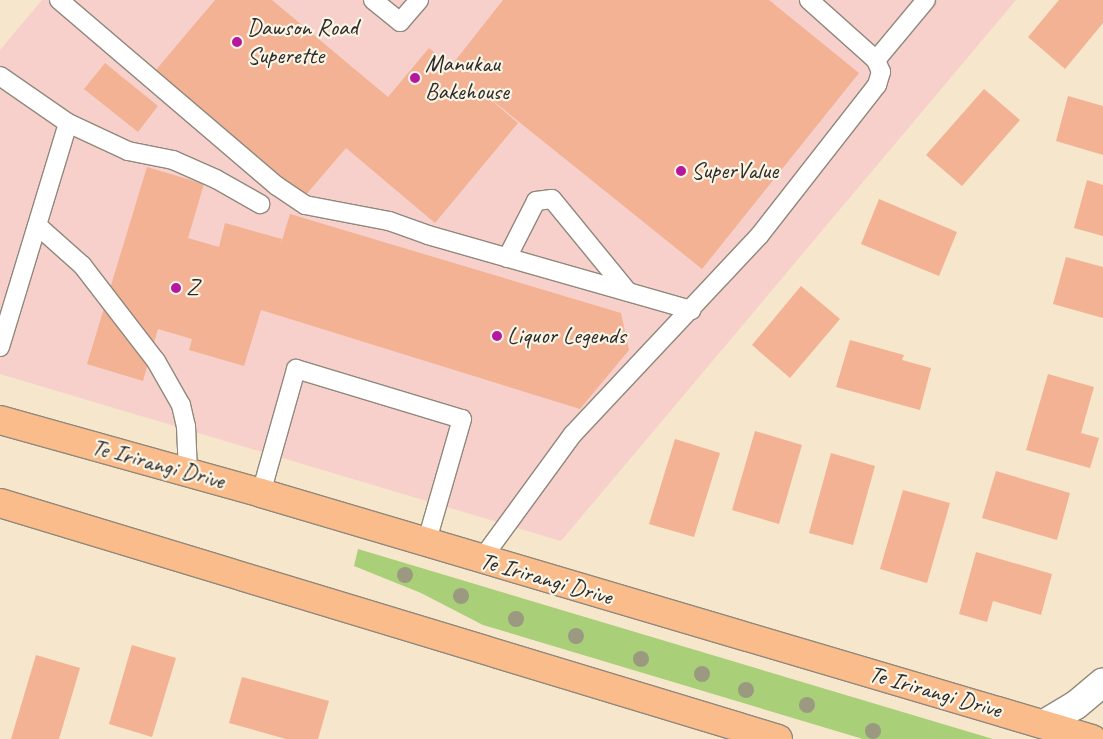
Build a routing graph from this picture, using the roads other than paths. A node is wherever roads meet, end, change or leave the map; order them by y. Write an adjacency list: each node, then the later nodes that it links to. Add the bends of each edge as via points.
1 (59, 0): 11 (lane, via 277,186 305,205 388,220)
2 (373, 0): 3 (lane, via 400,22)
3 (419, 0)
4 (809, 0): 6 (lane)
5 (926, 0): 6 (lane)
6 (876, 60): 13 (lane, via 881,72 878,85 759,236)
7 (0, 76): 8 (lane)
8 (68, 123): 9 (lane, via 128,151 173,160); 10 (lane)
9 (260, 204)
10 (38, 226): 14 (lane); 16 (lane, via 82,265 156,361 181,405 186,426)
11 (507, 258): 12 (lane); 12 (lane, via 536,201 552,199)
12 (628, 292): 13 (lane)
13 (692, 310): 20 (lane, via 573,434)
14 (0, 347)
15 (0, 420): 16 (main road, Te Irirangi Drive)
16 (188, 472): 17 (main road, Te Irirangi Drive)
17 (261, 493): 19 (main road, Te Irirangi Drive); 19 (lane, via 296,369 462,419)
18 (0, 503): 23 (main road)
19 (426, 544): 20 (main road, Te Irirangi Drive)
20 (481, 560): 22 (main road, Te Irirangi Drive)
21 (1103, 682): 22 (street, via 1076,705)
22 (1044, 724): 24 (main road, Te Irirangi Drive)
23 (778, 739)
24 (1092, 739)

